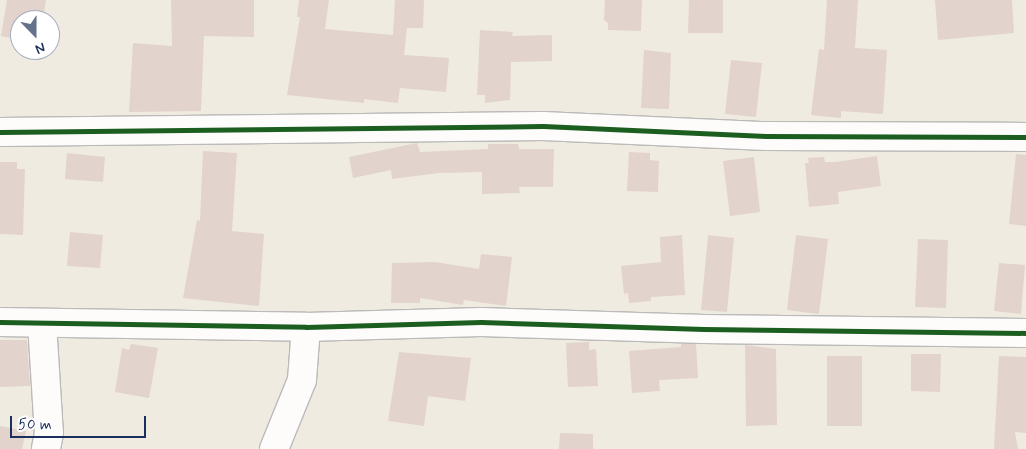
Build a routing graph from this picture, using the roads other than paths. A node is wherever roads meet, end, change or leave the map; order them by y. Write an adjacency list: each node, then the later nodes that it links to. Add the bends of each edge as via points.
1 (0, 132): 2 (street, via 543,126 766,136)
2 (1026, 137)
3 (0, 322): 4 (street)
4 (42, 323): 5 (street); 8 (street, via 49,433)
5 (306, 328): 6 (street, via 481,322); 7 (street, via 302,380)
6 (1026, 333)
7 (284, 445)
8 (46, 449)

